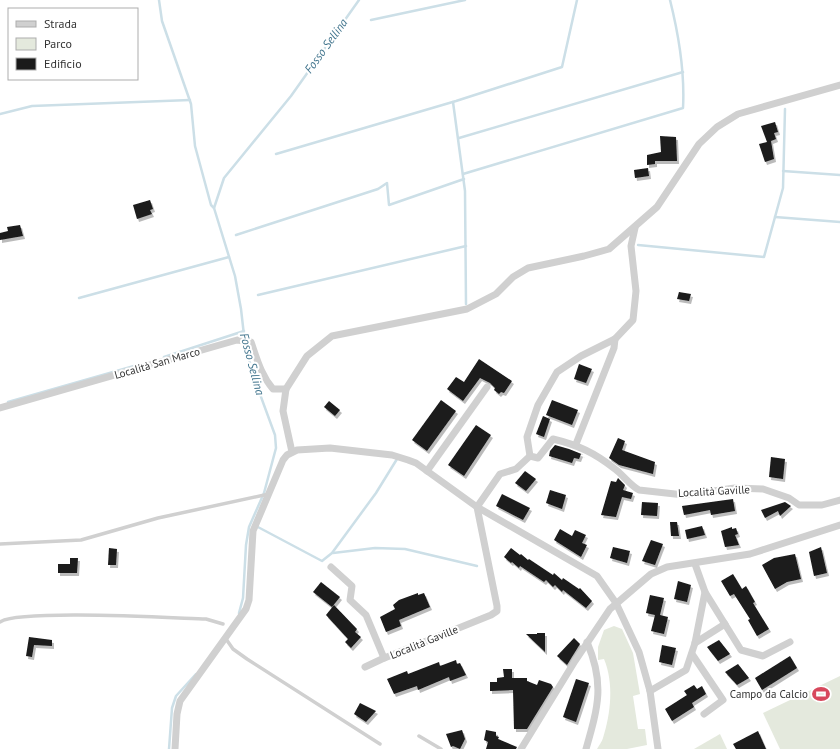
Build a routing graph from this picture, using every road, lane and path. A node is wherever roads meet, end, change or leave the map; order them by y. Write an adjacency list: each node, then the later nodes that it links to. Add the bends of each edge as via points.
1 (840, 85): 2 (street, via 738,114 717,127 699,144 657,207)
2 (635, 228): 3 (street, via 631,246 636,291 633,320); 5 (street, via 609,249 528,268 496,294 467,310 332,336 307,356)
3 (615, 339): 7 (street, via 614,348); 9 (street, via 557,372 538,405 527,437)
4 (487, 387): 10 (street)
5 (286, 389): 6 (street, Località San Marco, via 273,389 263,375 251,342 237,340); 8 (street, via 283,411)
6 (0, 408)
7 (576, 444): 9 (street, Località Gaville, via 553,439 538,458); 12 (street, Località Gaville, via 615,468 639,490 684,495 735,488 763,489 789,498 799,505 822,505)
8 (292, 452): 10 (street, via 330,448 392,455 416,463); 11 (street, via 283,460)
9 (530, 456): 13 (street, Località Gaville, via 516,469 500,474)
10 (427, 471): 13 (street)
11 (269, 494): 15 (lane, via 158,518 81,540); 23 (street, via 253,531 249,600)
12 (840, 500)
13 (477, 507): 19 (street, via 587,569 601,580); 28 (street, Località Gaville, via 496,611)
14 (840, 525): 16 (street, via 750,554)
15 (0, 544)
16 (695, 564): 18 (street); 19 (street, via 667,567 651,574)
17 (331, 567): 28 (street, via 352,586 350,600 366,615)
18 (705, 592): 22 (street); 26 (street)
19 (616, 603): 24 (street); 30 (street, via 639,652)
20 (0, 622): 21 (lane, via 5,618 44,616 206,619)
21 (223, 624)
22 (725, 624): 25 (street, via 741,650 763,656); 26 (street)
23 (226, 639): 33 (lane, via 233,649 247,659); 34 (street, via 180,701)
24 (587, 642): 36 (street); 37 (street, via 599,681 598,705)
25 (790, 642)
26 (695, 643): 27 (street)
27 (692, 654): 30 (street, via 686,670); 31 (street, via 723,700)
28 (384, 658): 29 (street, Località Gaville)
29 (365, 667)
30 (650, 691): 38 (street)
31 (704, 714)
32 (420, 736): 35 (lane)
33 (380, 744)
34 (175, 749)
35 (441, 749)
36 (521, 749)
37 (586, 749)
38 (658, 749)

